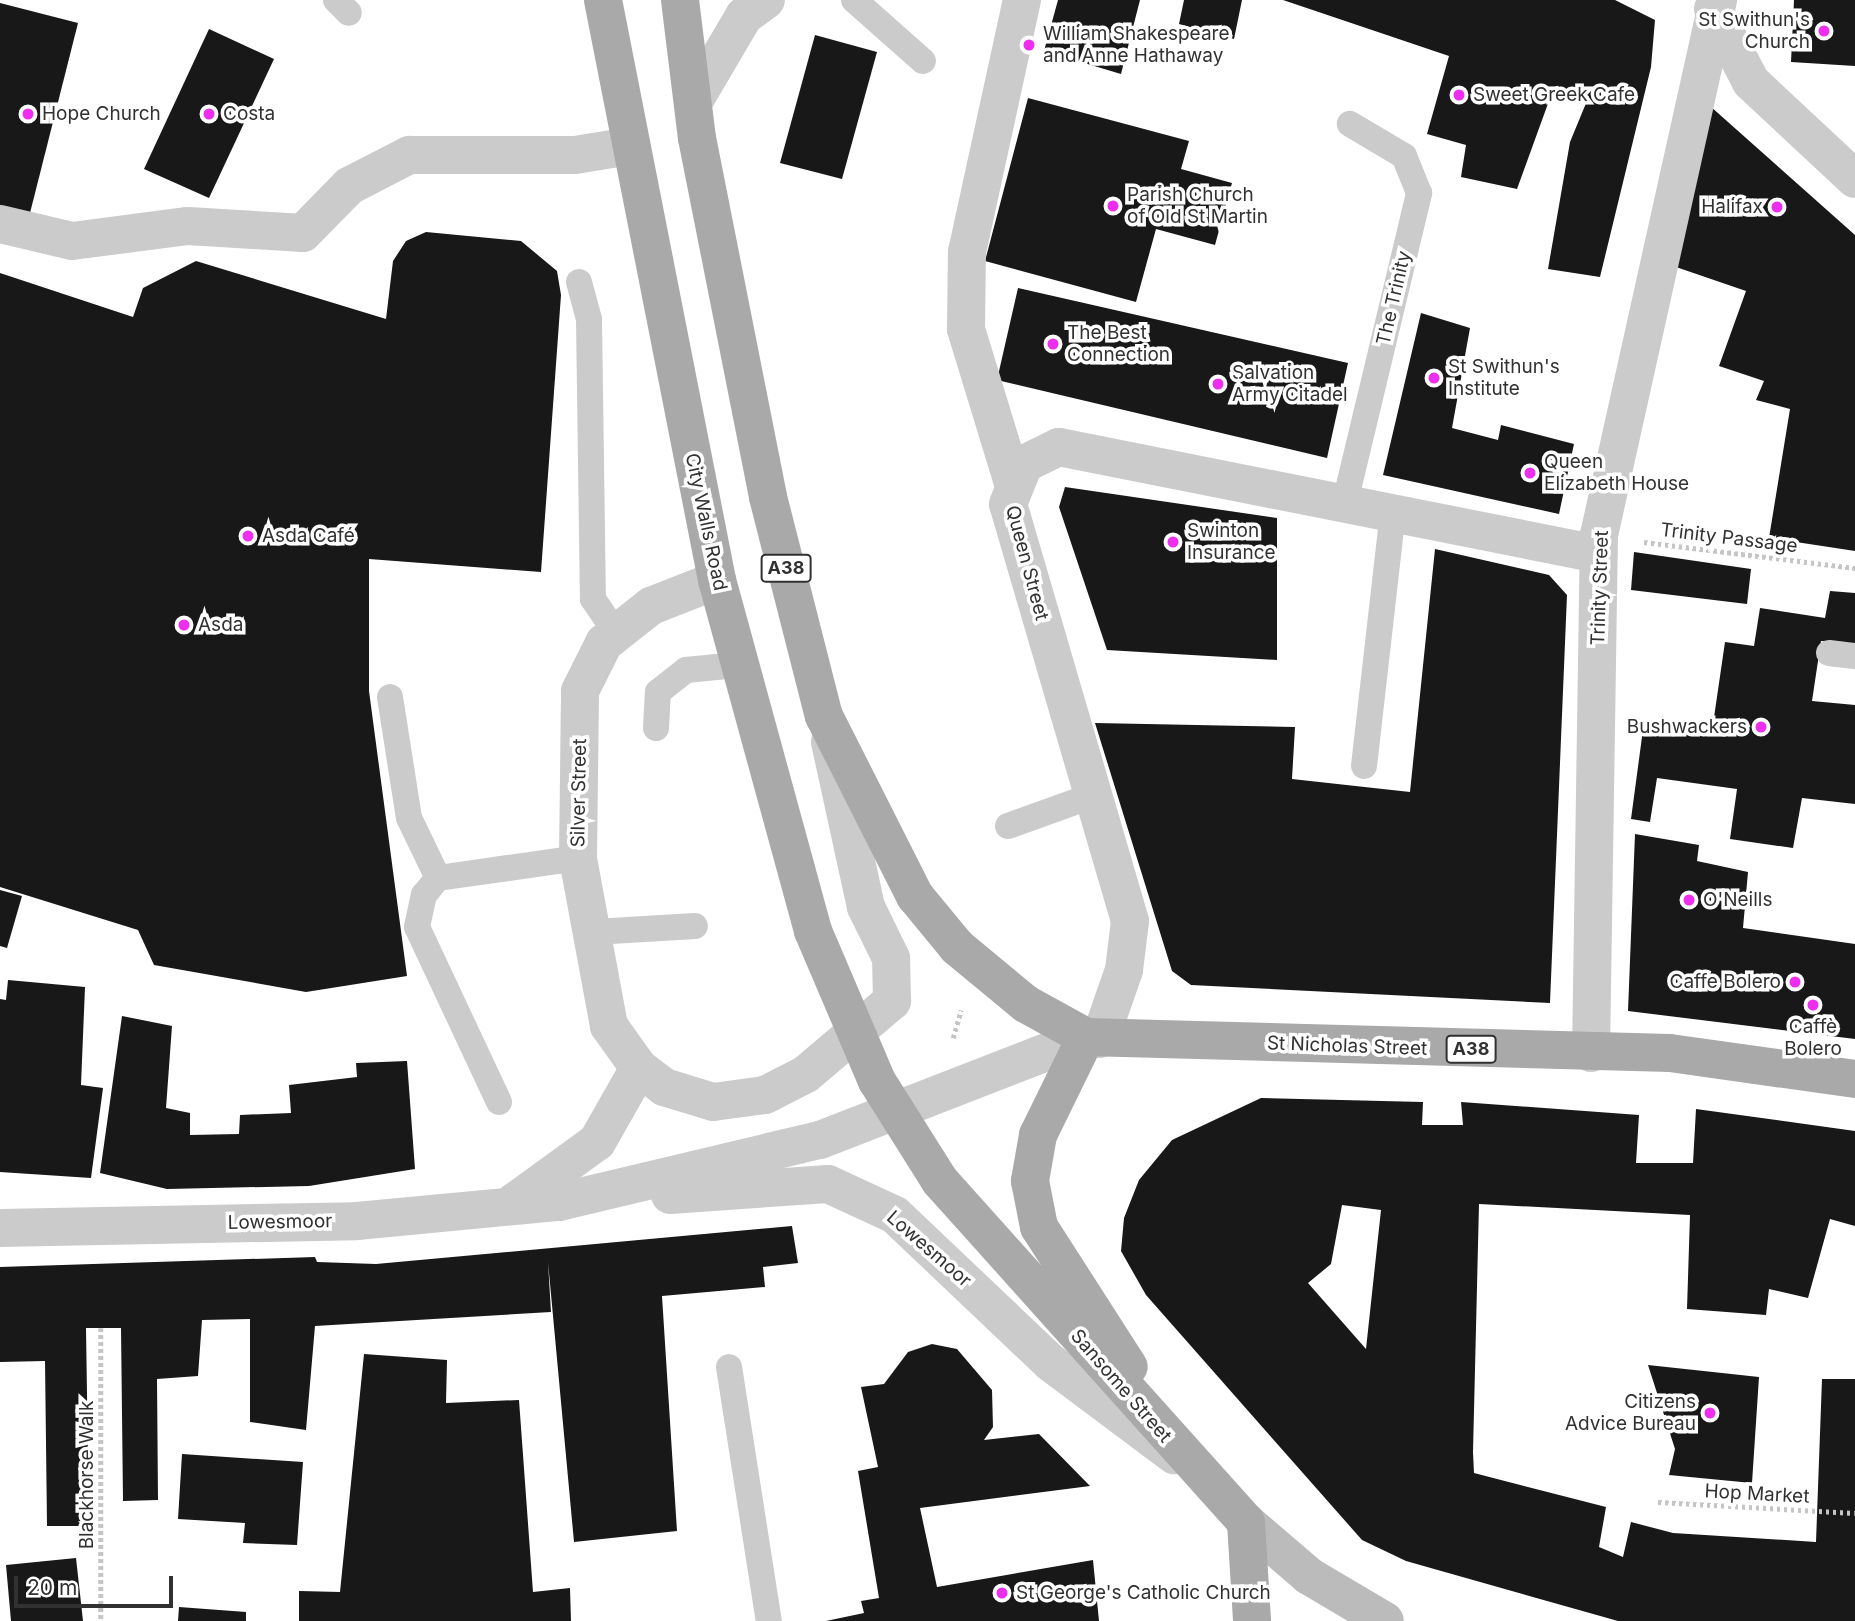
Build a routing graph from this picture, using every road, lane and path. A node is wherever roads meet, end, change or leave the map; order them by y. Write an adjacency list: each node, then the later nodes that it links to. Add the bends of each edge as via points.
1 (603, 0): 10 (main road, City Walls Road)
2 (680, 0): 8 (main road, A38)
3 (766, 0): 8 (street, via 744,16)
4 (854, 0): 7 (lane)
5 (1022, 0): 14 (street, Queen Street, via 967,252 966,329)
6 (1709, 3): 11 (street, via 1751,82); 17 (street, Trinity Street)
7 (923, 61)
8 (694, 101): 23 (main road, A38, via 768,497)
9 (1350, 124): 15 (lane, The Trinity, via 1404,156 1419,194)
10 (630, 146): 12 (street, via 575,155 409,155 349,186 303,233 188,226 72,241); 19 (main road, City Walls Road)
11 (1855, 179)
12 (0, 224)
13 (579, 282): 20 (lane, via 589,319 593,599)
14 (1013, 483): 15 (street, via 1024,464 1059,447); 26 (street, Queen Street, via 1008,504)
15 (1345, 502): 16 (street)
16 (1393, 513): 17 (street); 25 (lane)
17 (1599, 545): 18 (path, Trinity Passage); 34 (street, Trinity Street)
18 (1855, 568)
19 (717, 580): 20 (street, Silver Street, via 651,606); 21 (main road, City Walls Road)
20 (616, 633): 28 (street, Silver Street, via 604,643 580,691)
21 (737, 665): 24 (lane, via 686,670 658,692); 32 (main road, City Walls Road, via 813,931)
22 (390, 697): 29 (lane, via 409,818)
23 (824, 716): 32 (street, via 866,907 891,958 896,989 892,1001); 33 (main road, A38, via 915,896 957,947 1026,1004)
24 (656, 728)
25 (1364, 766)
26 (1094, 795): 27 (lane); 33 (street, Queen Street, via 1130,922 1124,970)
27 (1008, 826)
28 (578, 858): 29 (lane); 31 (street, Silver Street)
29 (438, 877): 37 (lane, via 424,895 417,926)
30 (695, 926): 31 (lane)
31 (594, 932): 35 (street, Silver Street, via 609,1026)
32 (858, 1031): 35 (street, Silver Street, via 806,1074 765,1095 733,1102 690,1097); 38 (main road, City Walls Road)
33 (1093, 1038): 34 (main road, St Nicholas Street / A38); 38 (street, St Nicholas Street); 44 (main road, via 1038,1135 1030,1181 1039,1227)
34 (1591, 1053): 36 (main road, St Nicholas Street / A38, via 1670,1054)
35 (639, 1068): 40 (street, via 597,1142)
36 (1855, 1079)
37 (499, 1102)
38 (894, 1113): 39 (street, Lowesmoor, via 820,1140); 44 (main road, Sansome Street, via 940,1181)
39 (559, 1202): 40 (street, Lowesmoor); 44 (street, Lowesmoor, via 828,1184 895,1215 1051,1363)
40 (498, 1212): 41 (street, Lowesmoor)
41 (0, 1227)
42 (101, 1328): 48 (path, Blackhorse Walk)
43 (729, 1367): 49 (lane)
44 (1197, 1472): 47 (main road, Sansome Street)
45 (1658, 1502): 46 (path, Hop Market)
46 (1855, 1513)
47 (1246, 1522): 50 (main road); 51 (main road, Sansome Street, via 1309,1576)
48 (101, 1621)
49 (769, 1621)
50 (1252, 1621)
51 (1385, 1621)

